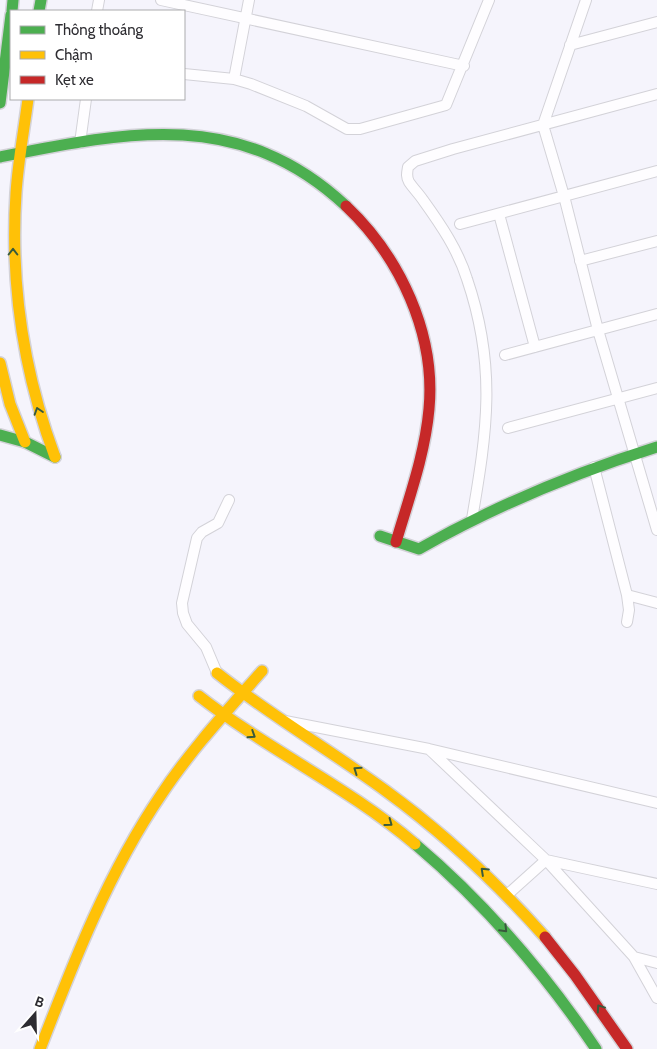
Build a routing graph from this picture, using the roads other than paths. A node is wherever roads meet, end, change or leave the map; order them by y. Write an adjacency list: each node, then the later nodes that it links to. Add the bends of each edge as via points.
1 (162, 0): 5 (street)
2 (249, 0): 5 (street)
3 (489, 0): 9 (street)
4 (586, 0): 8 (street)
5 (245, 18): 9 (street); 11 (street)
6 (657, 22): 8 (street)
7 (10, 28): 15 (main road)
8 (570, 45): 16 (street)
9 (464, 66): 11 (street, via 451,98 443,107 356,130 347,129 270,90)
10 (185, 74): 11 (street)
11 (234, 80)
12 (657, 94): 16 (street)
13 (28, 100): 18 (main road)
14 (86, 100): 17 (street)
15 (0, 103)
16 (543, 125): 21 (street); 41 (street, via 415,161 408,167 408,182 443,228 455,250 467,278 481,329 487,374 487,418)
17 (80, 143): 18 (main road); 44 (main road, via 141,135 189,134 256,148 284,160 334,192 375,236 398,273 414,311 429,378 424,446)
18 (21, 153): 19 (main road); 35 (main road, one-way to 18, via 55,457 35,400 17,316 13,248)
19 (0, 157)
20 (657, 171): 21 (street)
21 (564, 196): 22 (street); 25 (street)
22 (499, 214): 23 (street); 28 (street)
23 (460, 224)
24 (657, 241): 25 (street)
25 (580, 261): 27 (street)
26 (657, 314): 27 (street)
27 (598, 330): 28 (street); 32 (street)
28 (535, 347): 29 (street)
29 (505, 355)
30 (0, 362): 35 (main road, via 10,404)
31 (657, 388): 32 (street)
32 (618, 399): 33 (street); 37 (street)
33 (508, 428)
34 (0, 435): 35 (main road)
35 (25, 442)
36 (657, 447): 37 (main road)
37 (634, 454): 38 (main road); 40 (street)
38 (594, 466): 41 (main road); 45 (street)
39 (229, 500): 49 (street, via 218,523 197,538 182,603 184,619 206,647)
40 (654, 506): 42 (street)
41 (472, 519): 44 (main road, via 419,549)
42 (657, 530)
43 (380, 536): 44 (main road)
44 (396, 542)
45 (627, 595): 46 (street); 47 (street, via 630,610)
46 (657, 603)
47 (627, 622)
48 (262, 671): 50 (main road)
49 (217, 673): 50 (main road)
50 (242, 694): 52 (main road); 53 (main road)
51 (199, 696): 52 (main road)
52 (223, 716): 62 (main road, via 173,778 120,865 93,918); 63 (main road, one-way to 63, via 331,782 427,853 530,956 568,1004)
53 (281, 721): 54 (street); 58 (main road, one-way to 53, via 431,824)
54 (429, 749): 55 (street); 56 (street)
55 (657, 803)
56 (546, 860): 57 (street); 58 (street); 59 (street)
57 (657, 884)
58 (507, 895): 64 (main road, one-way to 58, via 578,976)
59 (634, 958): 60 (street); 61 (street)
60 (657, 963)
61 (657, 998)
62 (40, 1049)
63 (596, 1049)
64 (627, 1049)

